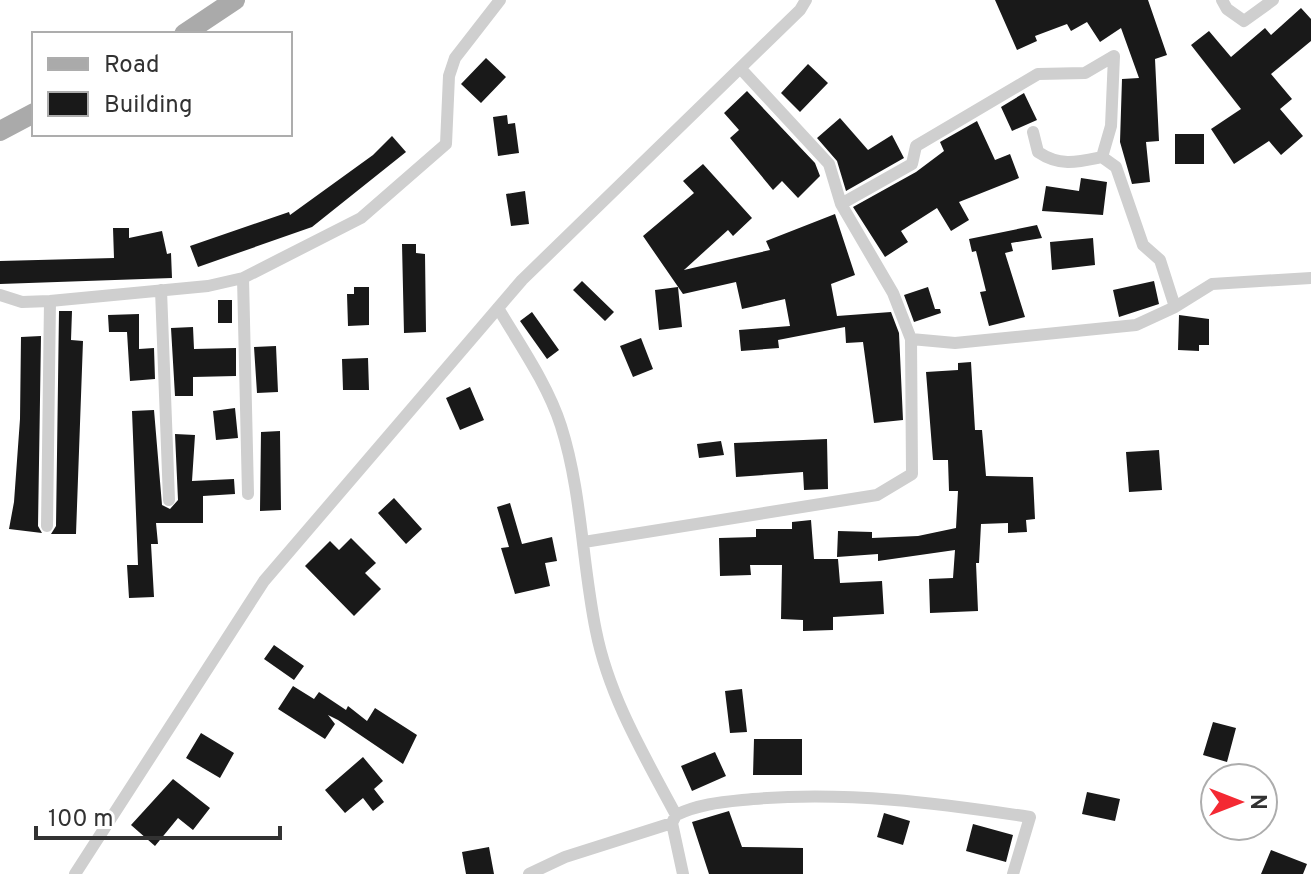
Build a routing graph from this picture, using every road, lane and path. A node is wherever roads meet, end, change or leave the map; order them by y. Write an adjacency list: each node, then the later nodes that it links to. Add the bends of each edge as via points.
1 (235, 0): 6 (main road)
2 (500, 0): 13 (street, via 455,58 448,85 448,137 440,151 361,218)
3 (806, 0): 7 (street)
4 (1222, 0): 5 (street, via 1244,21)
5 (1273, 0)
6 (187, 32)
7 (741, 69): 12 (street, via 829,164); 19 (street)
8 (32, 114): 9 (main road)
9 (0, 131)
10 (1033, 132): 11 (street, via 1038,152 1050,160 1068,164)
11 (1102, 157): 12 (street, via 1111,126 1114,56 1085,73 1034,75 916,146 912,164); 18 (street, via 1116,167 1143,245 1160,260)
12 (841, 204): 20 (street, via 893,293)
13 (243, 278): 15 (street); 21 (street)
14 (1311, 278): 18 (street, via 1212,284)
15 (161, 290): 17 (street); 22 (street)
16 (0, 295): 17 (street, via 22,302)
17 (50, 301): 23 (street)
18 (1175, 307): 20 (street, via 1136,325 955,343)
19 (498, 308): 24 (street, via 561,425); 26 (street, via 264,581)
20 (911, 339): 24 (street, via 912,474 877,495)
21 (248, 494)
22 (169, 500)
23 (47, 526)
24 (584, 542): 25 (street, via 596,633 626,722)
25 (674, 819): 27 (street); 28 (street); 29 (street, via 699,804 798,795 905,799 1030,817)
26 (75, 874)
27 (529, 874)
28 (683, 874)
29 (1013, 874)

